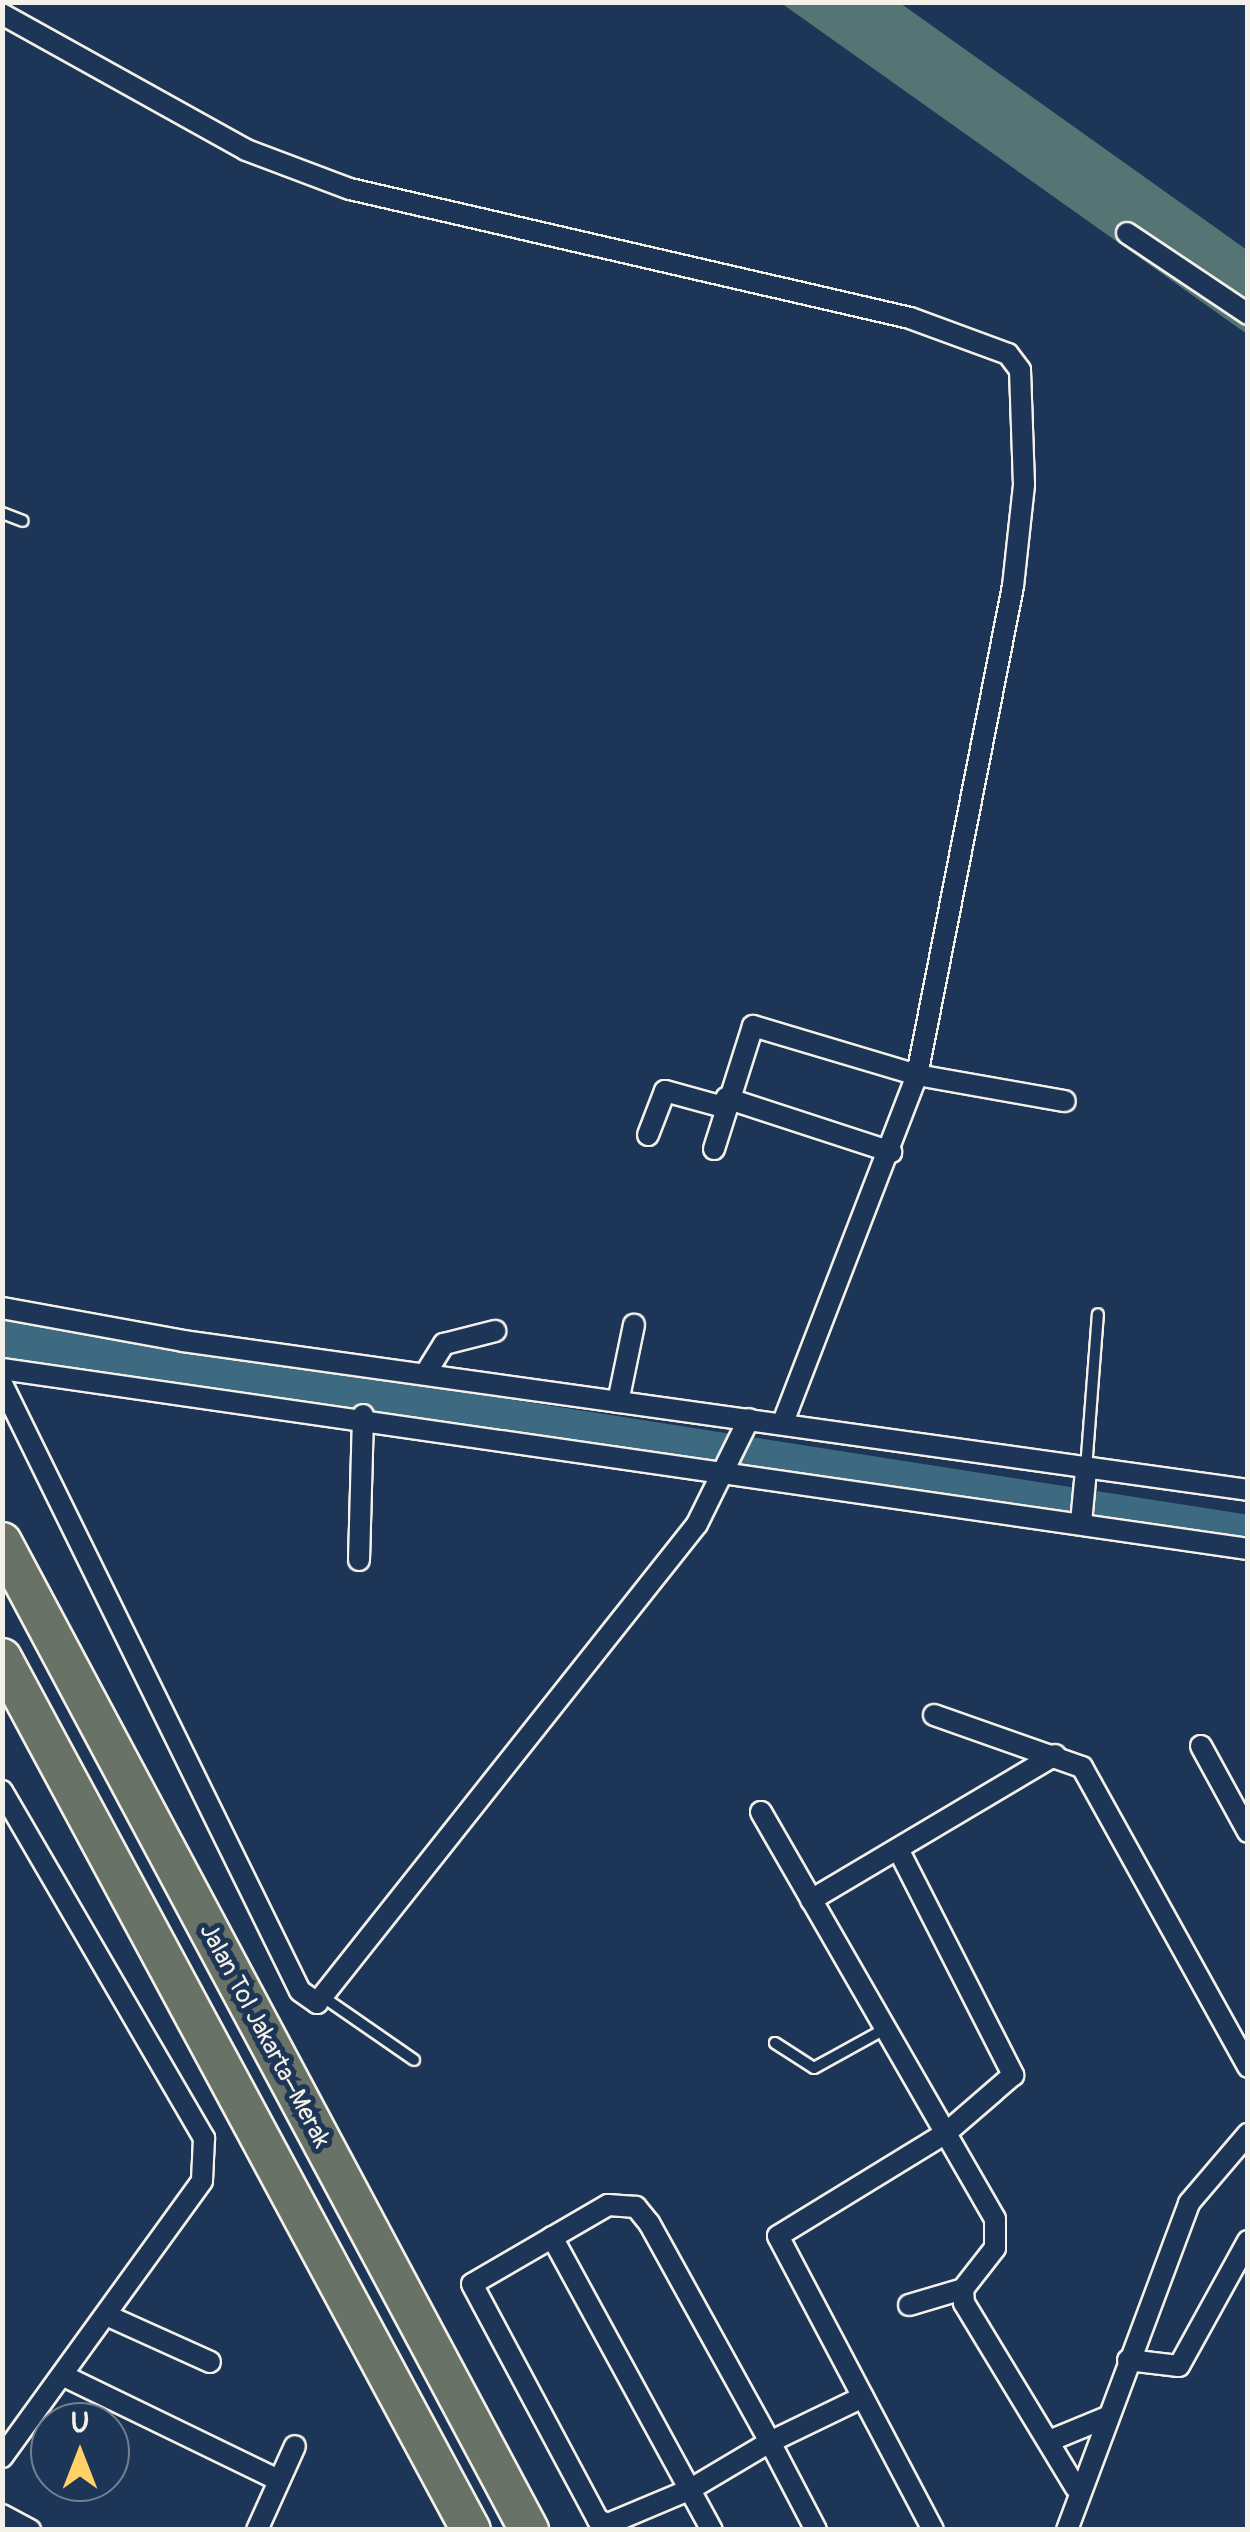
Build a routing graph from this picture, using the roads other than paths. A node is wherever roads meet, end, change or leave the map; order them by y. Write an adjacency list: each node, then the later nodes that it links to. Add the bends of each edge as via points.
1 (2, 14): 6 (street, via 246,150 350,189 910,318 1014,361 1024,484 1013,586)
2 (1127, 234): 3 (street)
3 (1248, 314)
4 (2, 513): 5 (lane)
5 (23, 521)
6 (917, 1075): 7 (street); 8 (street, via 753,1026); 11 (street)
7 (1065, 1101)
8 (725, 1102): 9 (street, via 664,1091); 10 (street); 11 (street)
9 (648, 1135)
10 (714, 1149)
11 (891, 1152): 22 (street)
12 (2, 1308): 17 (street)
13 (1098, 1314): 24 (lane)
14 (634, 1325): 19 (street)
15 (495, 1331): 17 (street, via 444,1344)
16 (2, 1369): 20 (street)
17 (427, 1372): 19 (street)
18 (2, 1384): 39 (street, via 300,1991 317,2004)
19 (618, 1402): 21 (street)
20 (363, 1415): 23 (street); 29 (street)
21 (747, 1423): 22 (street); 23 (street)
22 (782, 1424): 24 (street)
23 (722, 1476): 26 (street); 39 (street, via 628,1616)
24 (1086, 1477): 25 (street); 26 (street)
25 (1248, 1490)
26 (1082, 1518): 28 (street)
27 (2, 1542): 67 (highway, Jalan Tol Jakarta–Merak)
28 (1248, 1548)
29 (359, 1560)
30 (2, 1658): 66 (highway, Jalan Tol Jakarta–Merak)
31 (934, 1715): 33 (street)
32 (1201, 1746): 36 (street)
33 (1055, 1755): 37 (street); 43 (street, via 1082,1767)
34 (2, 1791): 50 (street, via 204,2138 202,2181)
35 (761, 1812): 38 (street)
36 (1248, 1832)
37 (898, 1849): 38 (street); 44 (street, via 1013,2060 1004,2086)
38 (812, 1900): 40 (street)
39 (326, 1998): 42 (lane)
40 (886, 2029): 41 (lane, via 814,2068); 44 (street)
41 (775, 2043)
42 (414, 2060)
43 (1248, 2066)
44 (946, 2132): 48 (street, via 998,2234); 54 (street, via 778,2236)
45 (1248, 2134): 51 (street, via 1190,2202)
46 (552, 2237): 57 (street, via 608,2204 636,2207); 62 (street); 62 (street, via 480,2274 471,2294 598,2520 618,2521)
47 (1248, 2240): 51 (street, via 1179,2366)
48 (963, 2289): 49 (street); 56 (street, via 1006,2380)
49 (910, 2305)
50 (106, 2314): 52 (street); 53 (street)
51 (1128, 2360): 55 (street)
52 (210, 2362)
53 (66, 2377): 59 (street); 60 (street)
54 (863, 2397): 57 (street); 70 (street)
55 (1105, 2418): 56 (street); 61 (street)
56 (1050, 2441): 61 (street)
57 (770, 2442): 62 (street); 69 (street)
58 (295, 2446): 60 (street)
59 (2, 2457)
60 (278, 2480): 65 (street)
61 (1076, 2488): 71 (street)
62 (689, 2490): 68 (street)
63 (2, 2515): 64 (street)
64 (30, 2530)
65 (257, 2530)
66 (471, 2530)
67 (529, 2530)
68 (712, 2530)
69 (816, 2530)
70 (932, 2530)
71 (1067, 2530)

